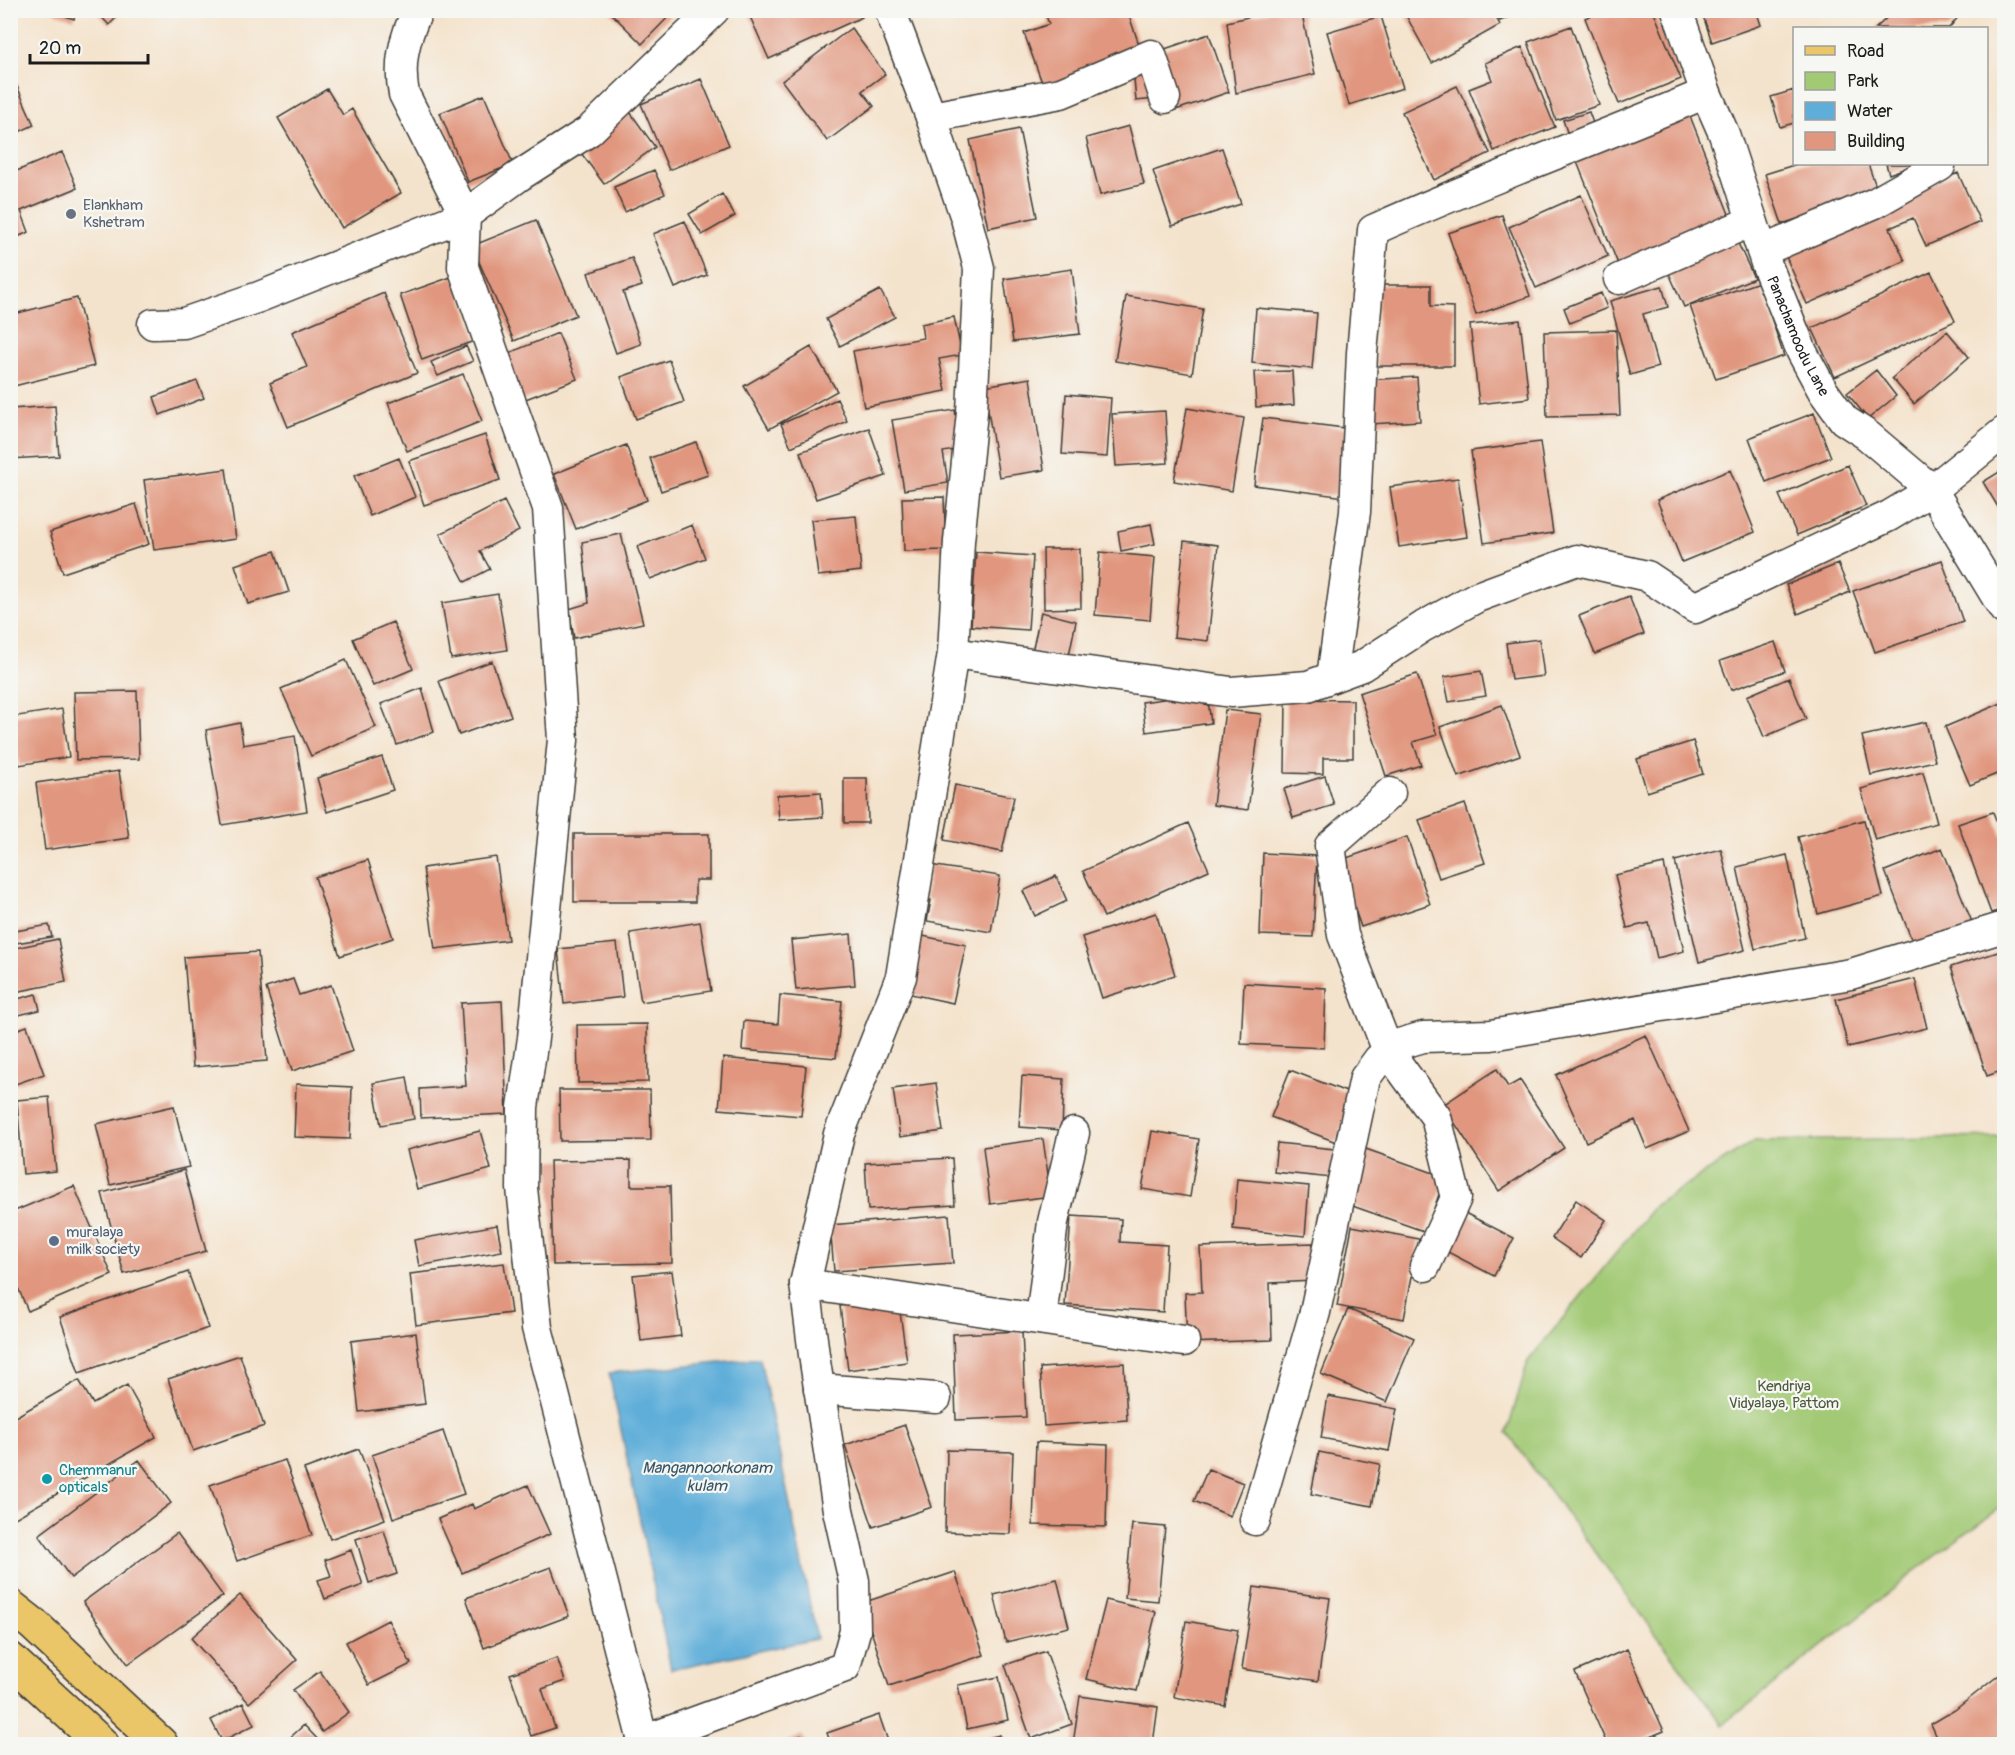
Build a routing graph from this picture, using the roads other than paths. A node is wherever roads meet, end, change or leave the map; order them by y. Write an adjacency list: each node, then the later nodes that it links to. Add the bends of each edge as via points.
1 (418, 10): 9 (street, via 408,31 400,77 404,94)
2 (714, 10): 9 (street, via 589,130)
3 (890, 10): 7 (street)
4 (1677, 10): 5 (street, Panachamoodu Lane)
5 (1706, 93): 10 (street, Panachamoodu Lane, via 1724,134); 18 (street, via 1373,230 1362,353 1355,512)
6 (1165, 98): 7 (street, via 1151,55 1061,93)
7 (931, 117): 17 (street, via 979,268)
8 (1940, 166): 11 (street, via 1875,203)
9 (465, 216): 13 (street, via 184,323); 32 (street, via 463,267 548,508 559,671 563,741 523,1107 522,1188 537,1328)
10 (1752, 221): 11 (street, Panachamoodu Lane); 12 (street)
11 (1762, 251): 15 (street, Panachamoodu Lane, via 1802,352 1823,391 1844,420)
12 (1619, 279)
13 (153, 324)
14 (2004, 432): 15 (street)
15 (1932, 490): 16 (street, Panachamoodu Lane); 18 (street, via 1889,516 1695,608 1647,576 1577,560 1477,597 1362,666)
16 (2004, 609)
17 (953, 653): 18 (street, via 1231,692 1308,686); 24 (street, via 901,977 839,1134)
18 (1332, 677)
19 (1390, 792): 21 (street, via 1330,846 1343,935)
20 (2004, 927): 21 (street, via 1851,974 1491,1035 1423,1037 1396,1045)
21 (1388, 1052): 23 (street, via 1436,1117 1456,1198); 29 (street, via 1365,1078 1315,1312)
22 (1074, 1133): 25 (street, via 1053,1222)
23 (1425, 1266)
24 (805, 1284): 25 (street); 27 (street)
25 (1041, 1319): 26 (street)
26 (1184, 1341)
27 (819, 1389): 28 (street); 32 (street, via 838,1510 854,1581 855,1631 844,1667)
28 (936, 1398)
29 (1255, 1520)
30 (10, 1606): 34 (main road)
31 (10, 1659): 33 (main road)
32 (644, 1743)
33 (102, 1744)
34 (161, 1744)

